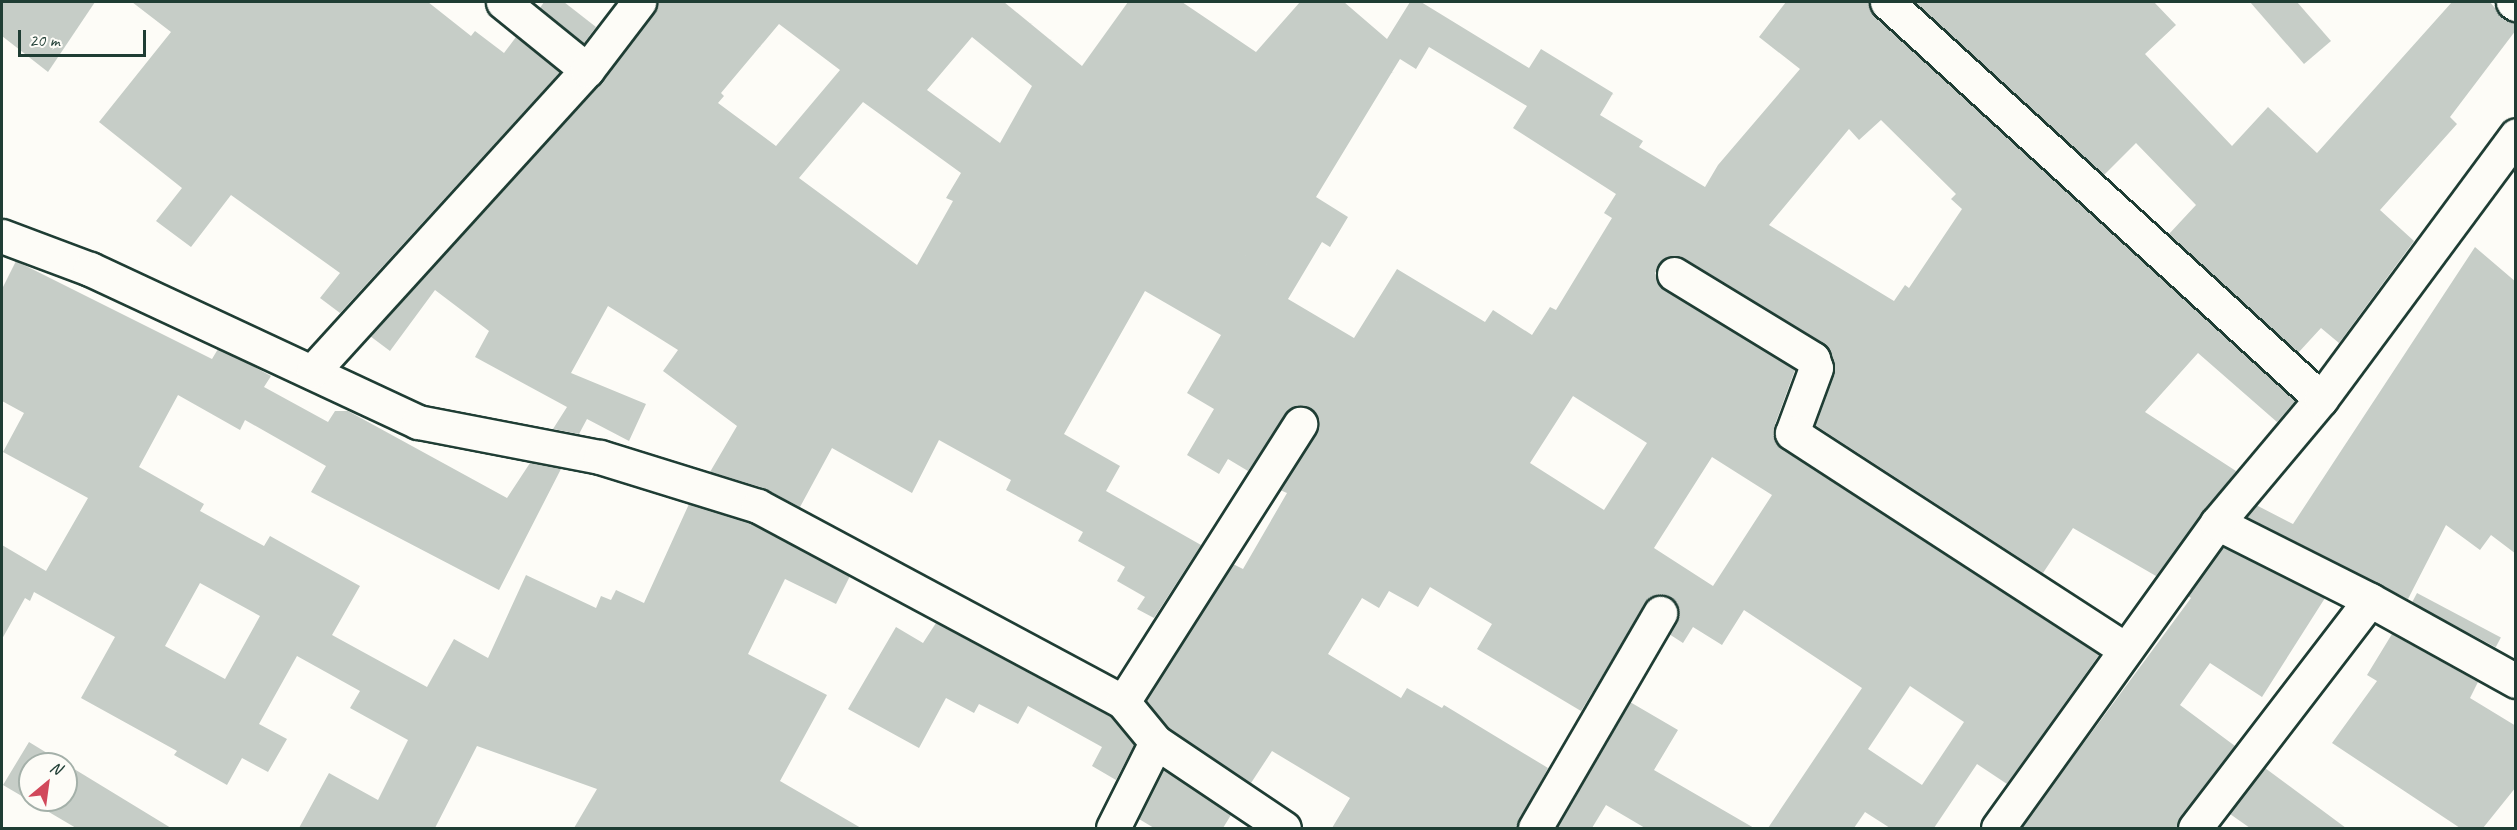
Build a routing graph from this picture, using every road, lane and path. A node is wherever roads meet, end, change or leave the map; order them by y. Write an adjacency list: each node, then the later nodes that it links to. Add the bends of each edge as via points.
1 (503, 2): 4 (street)
2 (639, 2): 4 (street)
3 (1887, 2): 9 (street)
4 (587, 70): 8 (street)
5 (2516, 135): 9 (street)
6 (2, 236): 8 (street, via 90,269)
7 (1674, 274): 14 (street, via 1813,359 1816,368 1792,433)
8 (313, 371): 16 (street, via 418,422 600,457 758,506)
9 (2321, 399): 11 (street)
10 (1300, 424): 16 (street)
11 (2217, 523): 12 (street); 14 (street)
12 (2370, 600): 15 (street); 22 (street)
13 (1660, 613): 20 (street)
14 (2125, 649): 21 (street)
15 (2516, 681)
16 (1123, 702): 17 (street)
17 (1156, 742): 18 (street); 19 (street)
18 (1113, 828)
19 (1284, 828)
20 (1535, 828)
21 (1998, 828)
22 (2195, 828)

